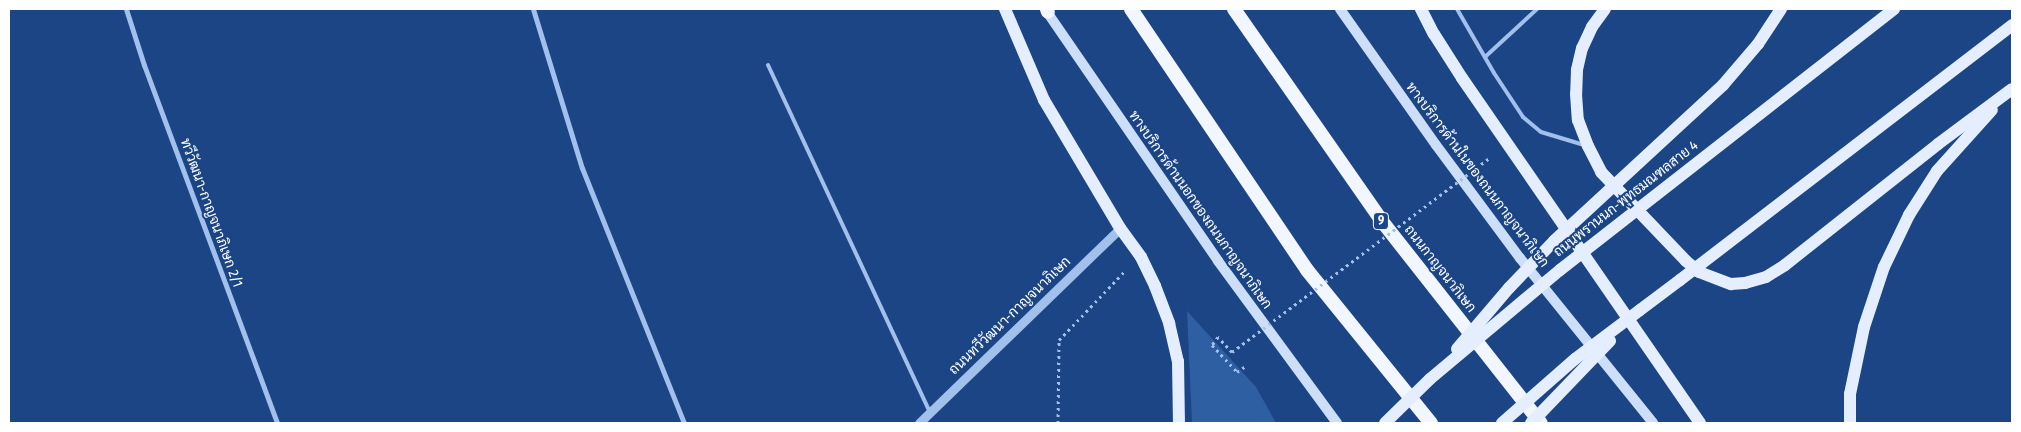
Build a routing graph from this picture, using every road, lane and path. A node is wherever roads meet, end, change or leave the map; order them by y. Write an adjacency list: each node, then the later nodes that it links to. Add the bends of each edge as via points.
1 (126, 9): 26 (street, ทวีวัฒนา-กาญจนาภิเษก 2/1)
2 (533, 9): 27 (street, via 582,168)
3 (1005, 9): 20 (main road, via 1044,100)
4 (1131, 9): 33 (highway, via 1307,270)
5 (1340, 9): 37 (main road, ทางบริการด้านในของถนนกาญจนาภิเษก, via 1520,258)
6 (1422, 9): 38 (main road, via 1462,78)
7 (1457, 9): 15 (lane)
8 (1537, 9): 15 (lane)
9 (1605, 9): 18 (main road, via 1582,48 1577,70 1578,120)
10 (1781, 9): 24 (main road, bridge, via 1758,44 1723,85 1554,241)
11 (1894, 9): 24 (main road, ถนนพรานนก-พุทธมณฑลสาย 4, bridge, via 1575,258)
12 (1047, 10): 31 (main road, ทางบริการด้านนอกของถนนกาญจนาภิเษก, via 1213,253)
13 (1236, 11): 36 (highway, ถนนกาญจนาภิเษก / 9, via 1381,220)
14 (2012, 25): 22 (main road, bridge)
15 (1484, 57): 18 (lane, via 1523,117 1541,132)
16 (768, 65): 25 (lane)
17 (2011, 89): 18 (main road, via 1785,265 1746,283 1731,284 1712,279 1686,261 1601,172); 39 (main road, via 1938,172 1909,215 1884,267 1864,327 1850,394)
18 (1588, 146)
19 (1488, 160): 23 (path, bridge, via 1232,352 1218,337 1212,345 1237,372)
20 (1120, 228): 25 (street, ถนนทวีวัฒนา-กาญจนาภิเษก); 30 (main road, via 1141,257 1169,323 1178,360)
21 (1129, 267): 29 (path, via 1059,340)
22 (1640, 310): 34 (main road, bridge, via 1575,359); 35 (main road, bridge)
23 (1246, 366)
24 (1430, 379): 32 (main road, ถนนพรานนก-พุทธมณฑลสาย 4, bridge)
25 (930, 413): 28 (street, ถนนทวีวัฒนา-กาญจนาภิเษก)
26 (277, 423)
27 (684, 423)
28 (919, 423)
29 (1058, 423)
30 (1179, 423)
31 (1337, 423)
32 (1385, 423)
33 (1431, 423)
34 (1502, 423)
35 (1531, 423)
36 (1541, 423)
37 (1654, 423)
38 (1700, 423)
39 (1850, 423)

